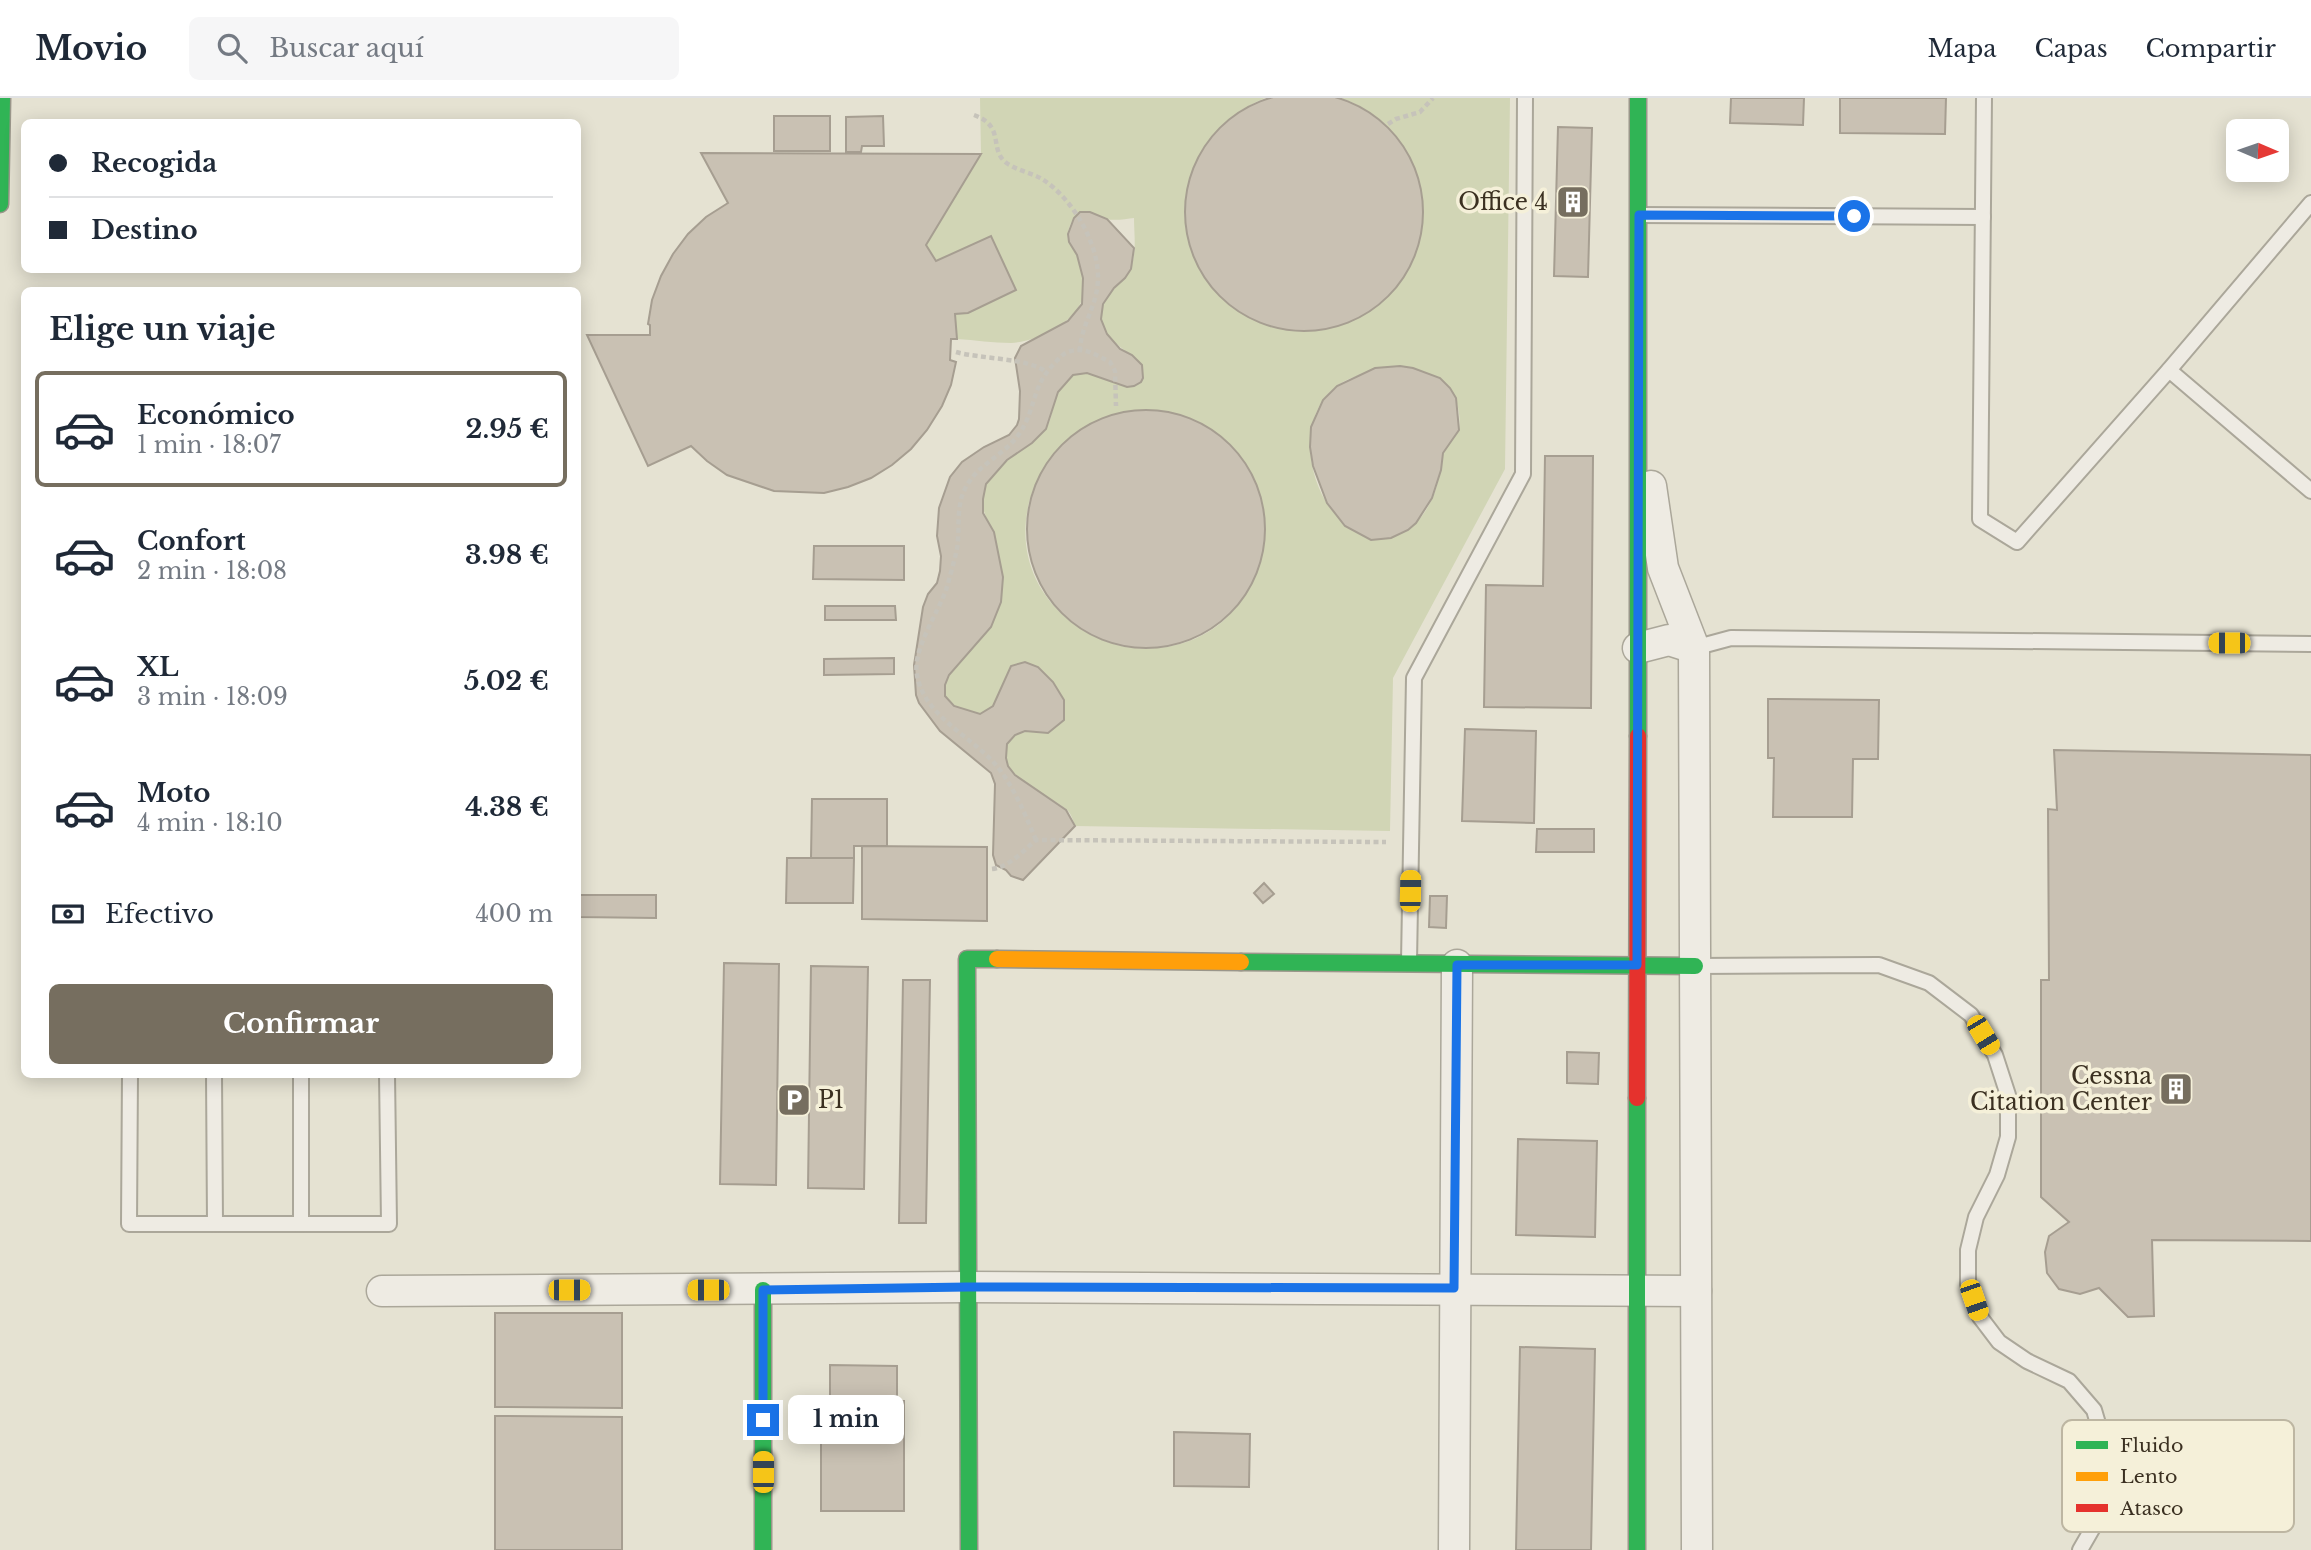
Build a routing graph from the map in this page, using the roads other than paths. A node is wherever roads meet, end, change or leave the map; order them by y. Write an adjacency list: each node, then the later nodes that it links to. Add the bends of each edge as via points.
1 (2, 98): 6 (street)
2 (1525, 98): 15 (lane, via 1523,474 1414,678)
3 (1638, 98): 7 (street)
4 (1984, 98): 8 (lane)
5 (2311, 203): 9 (lane)
6 (0, 204)
7 (1639, 215): 8 (lane); 10 (street)
8 (1983, 217): 9 (lane, via 1980,519 2017,542)
9 (2169, 370): 11 (lane)
10 (1639, 406): 13 (street); 14 (street, via 1663,568)
11 (2311, 491)
12 (2311, 644): 14 (lane, via 1731,638)
13 (1638, 648): 14 (street, via 1669,640); 17 (street)
14 (1694, 648): 18 (street)
15 (1409, 964): 16 (street); 25 (street, via 967,959)
16 (1457, 965): 17 (street); 26 (street)
17 (1637, 965): 18 (street); 28 (street)
18 (1695, 966): 30 (street); 31 (lane, via 1880,965 1929,983 1971,1015 1995,1055 2008,1095 2008,1137 1997,1175 1976,1217 1968,1250 1968,1284 1980,1317 1999,1342 2069,1381)
19 (130, 1078): 23 (lane, via 129,1224)
20 (215, 1078): 23 (lane)
21 (301, 1078): 24 (lane)
22 (387, 1078): 24 (lane, via 389,1224)
23 (215, 1224): 24 (lane)
24 (301, 1224)
25 (968, 1287): 26 (street); 27 (street); 34 (street)
26 (1454, 1288): 28 (street); 35 (street)
27 (763, 1290): 29 (street); 33 (street)
28 (1636, 1290): 30 (street); 36 (street)
29 (382, 1291)
30 (1696, 1291): 37 (street)
31 (2097, 1420)
32 (2090, 1532): 38 (lane)
33 (763, 1550)
34 (969, 1550)
35 (1454, 1550)
36 (1637, 1550)
37 (1696, 1550)
38 (2080, 1550)

